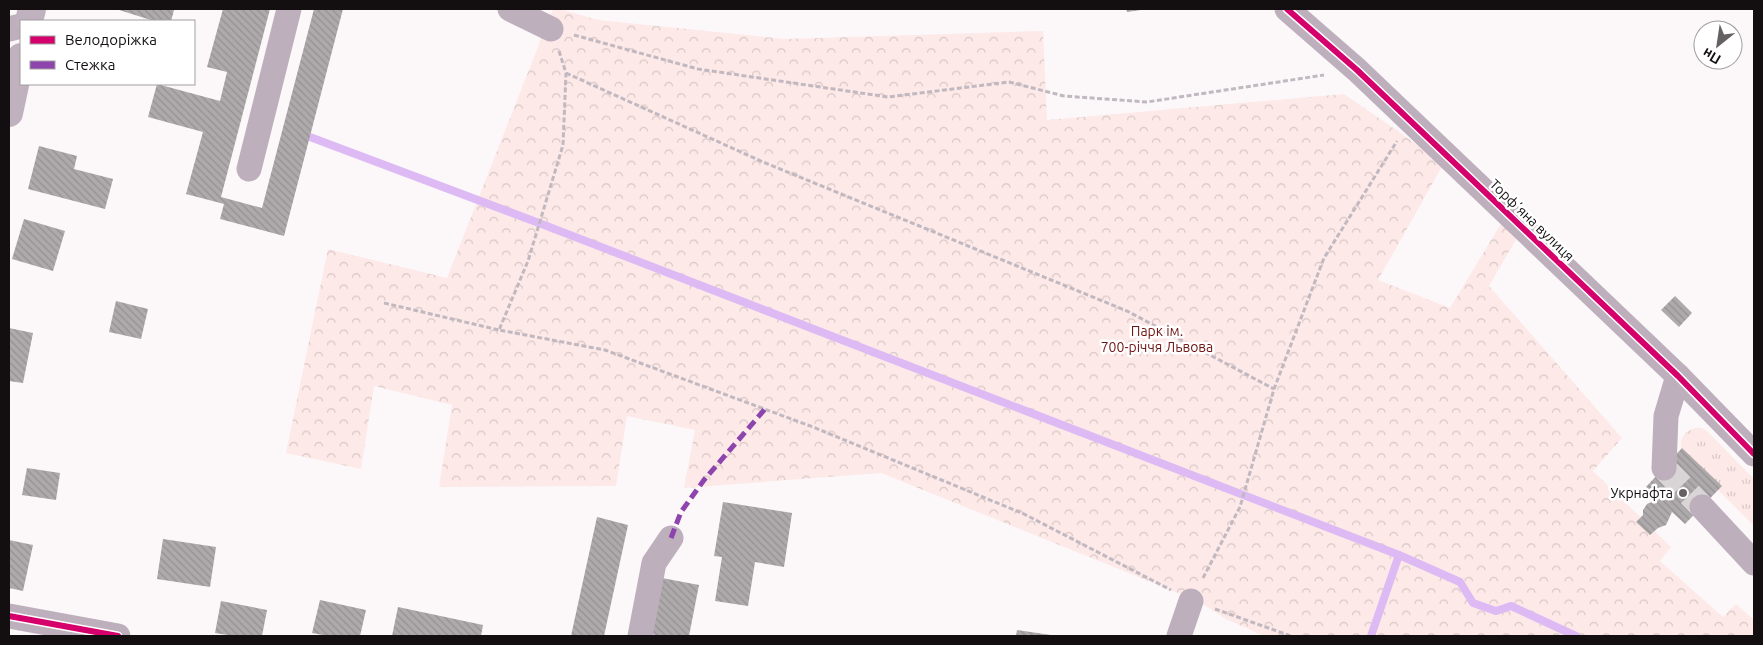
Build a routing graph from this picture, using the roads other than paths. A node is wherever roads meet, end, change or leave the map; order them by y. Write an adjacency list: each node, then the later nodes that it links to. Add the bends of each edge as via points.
1 (289, 9): 7 (street)
2 (510, 9): 4 (street)
3 (1287, 9): 8 (street, Торфʼяна вулиця, via 1357,70)
4 (551, 29)
5 (20, 62): 6 (main road)
6 (9, 113)
7 (250, 169)
8 (1678, 376): 9 (street, Торфʼяна вулиця); 10 (street, via 1666,416)
9 (1754, 454)
10 (1664, 468)
11 (1702, 506): 13 (street)
12 (671, 538): 17 (street, via 654,563)
13 (1754, 564)
14 (1192, 601): 18 (street)
15 (9, 616): 16 (street)
16 (118, 636)
17 (640, 636)
18 (1179, 636)

